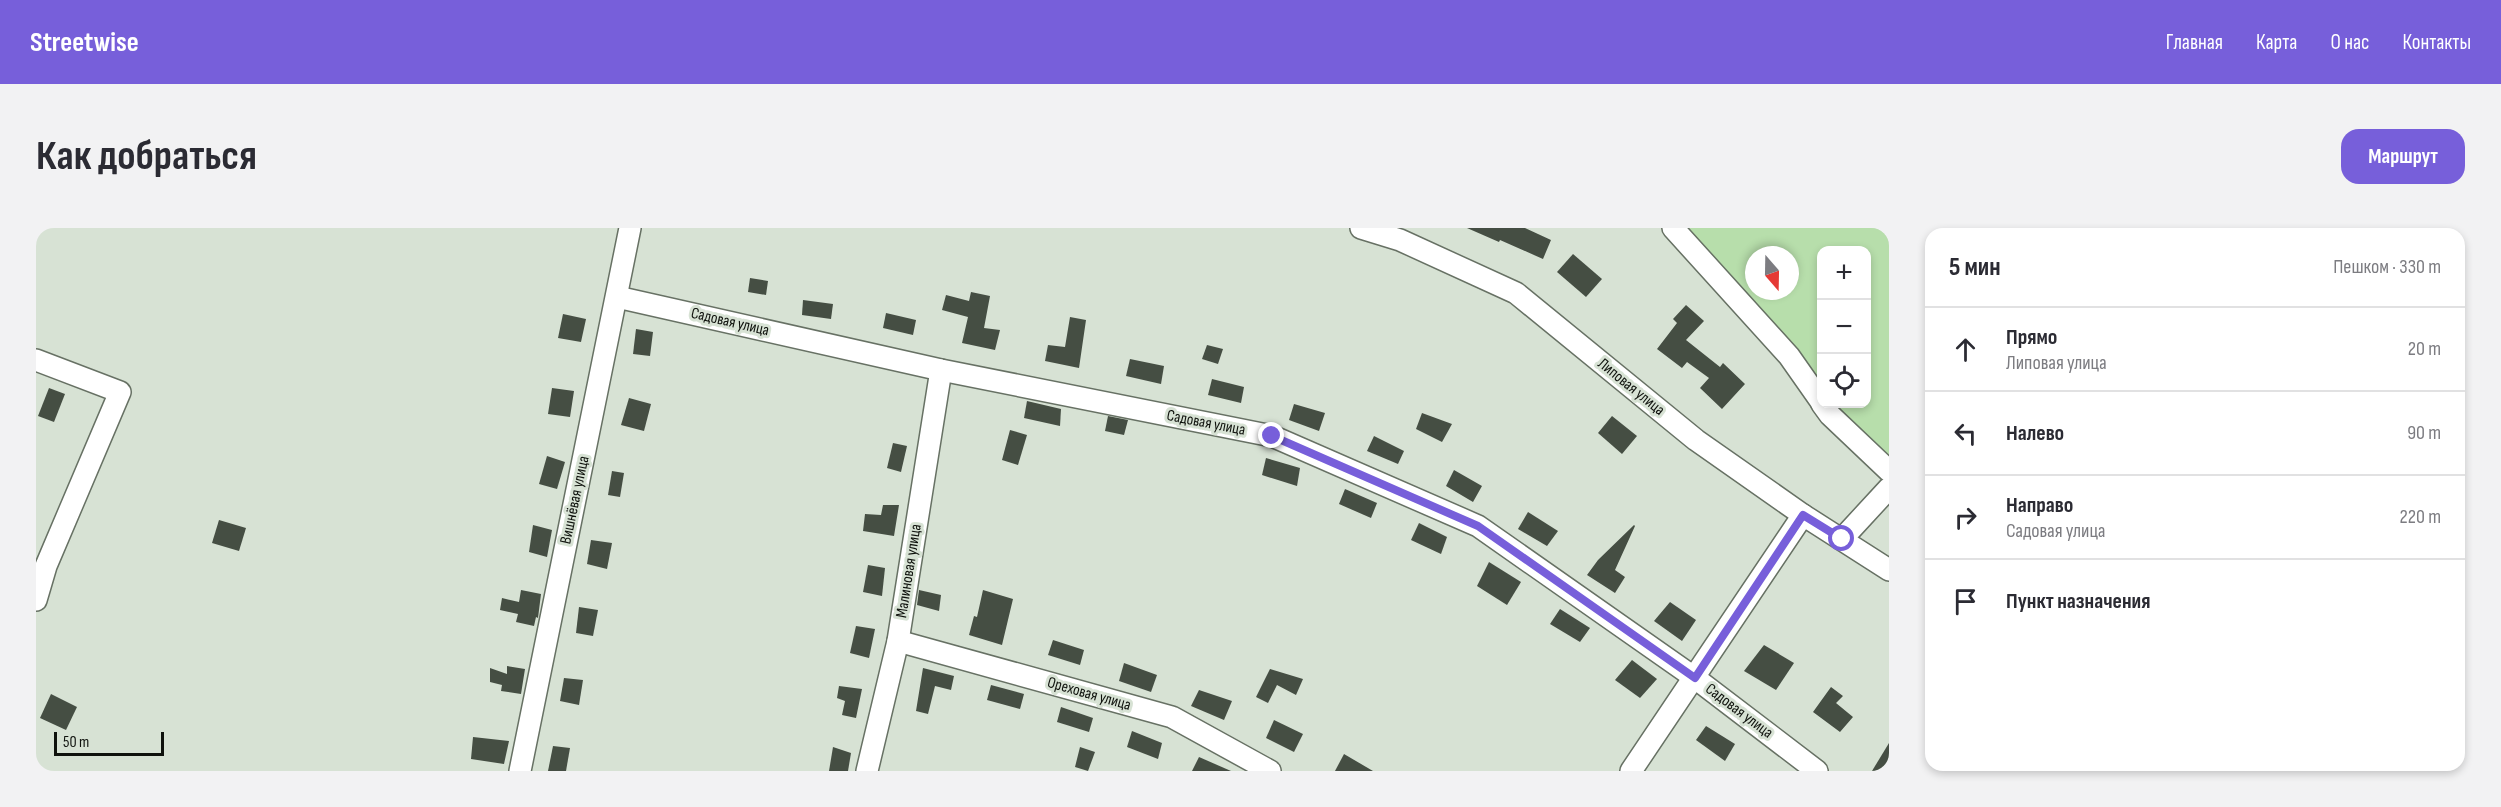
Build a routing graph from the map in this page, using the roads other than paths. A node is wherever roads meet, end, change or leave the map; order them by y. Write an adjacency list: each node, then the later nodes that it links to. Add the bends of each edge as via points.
1 (630, 228): 4 (street, Вишнёвая улица)
2 (1361, 228): 11 (street, Липовая улица, via 1400,240 1516,293 1696,440)
3 (1673, 228): 7 (street, via 1789,356)
4 (616, 297): 6 (street, Садовая улица); 17 (street, Вишнёвая улица)
5 (36, 360): 14 (street, via 120,392 46,566)
6 (942, 370): 15 (street, Малиновая улица); 16 (street, Садовая улица, via 1272,436 1478,526)
7 (1817, 396)
8 (1825, 408): 9 (street)
9 (1889, 471)
10 (1889, 488): 12 (street)
11 (1803, 515): 12 (street, Липовая улица); 16 (street)
12 (1842, 539): 13 (street, Липовая улица)
13 (1889, 570)
14 (36, 600)
15 (898, 641): 18 (street, Малиновая улица); 19 (street, Ореховая улица, via 1172,717)
16 (1695, 678): 20 (street); 21 (street, Садовая улица)
17 (520, 771)
18 (867, 771)
19 (1269, 771)
20 (1631, 771)
21 (1817, 771)

